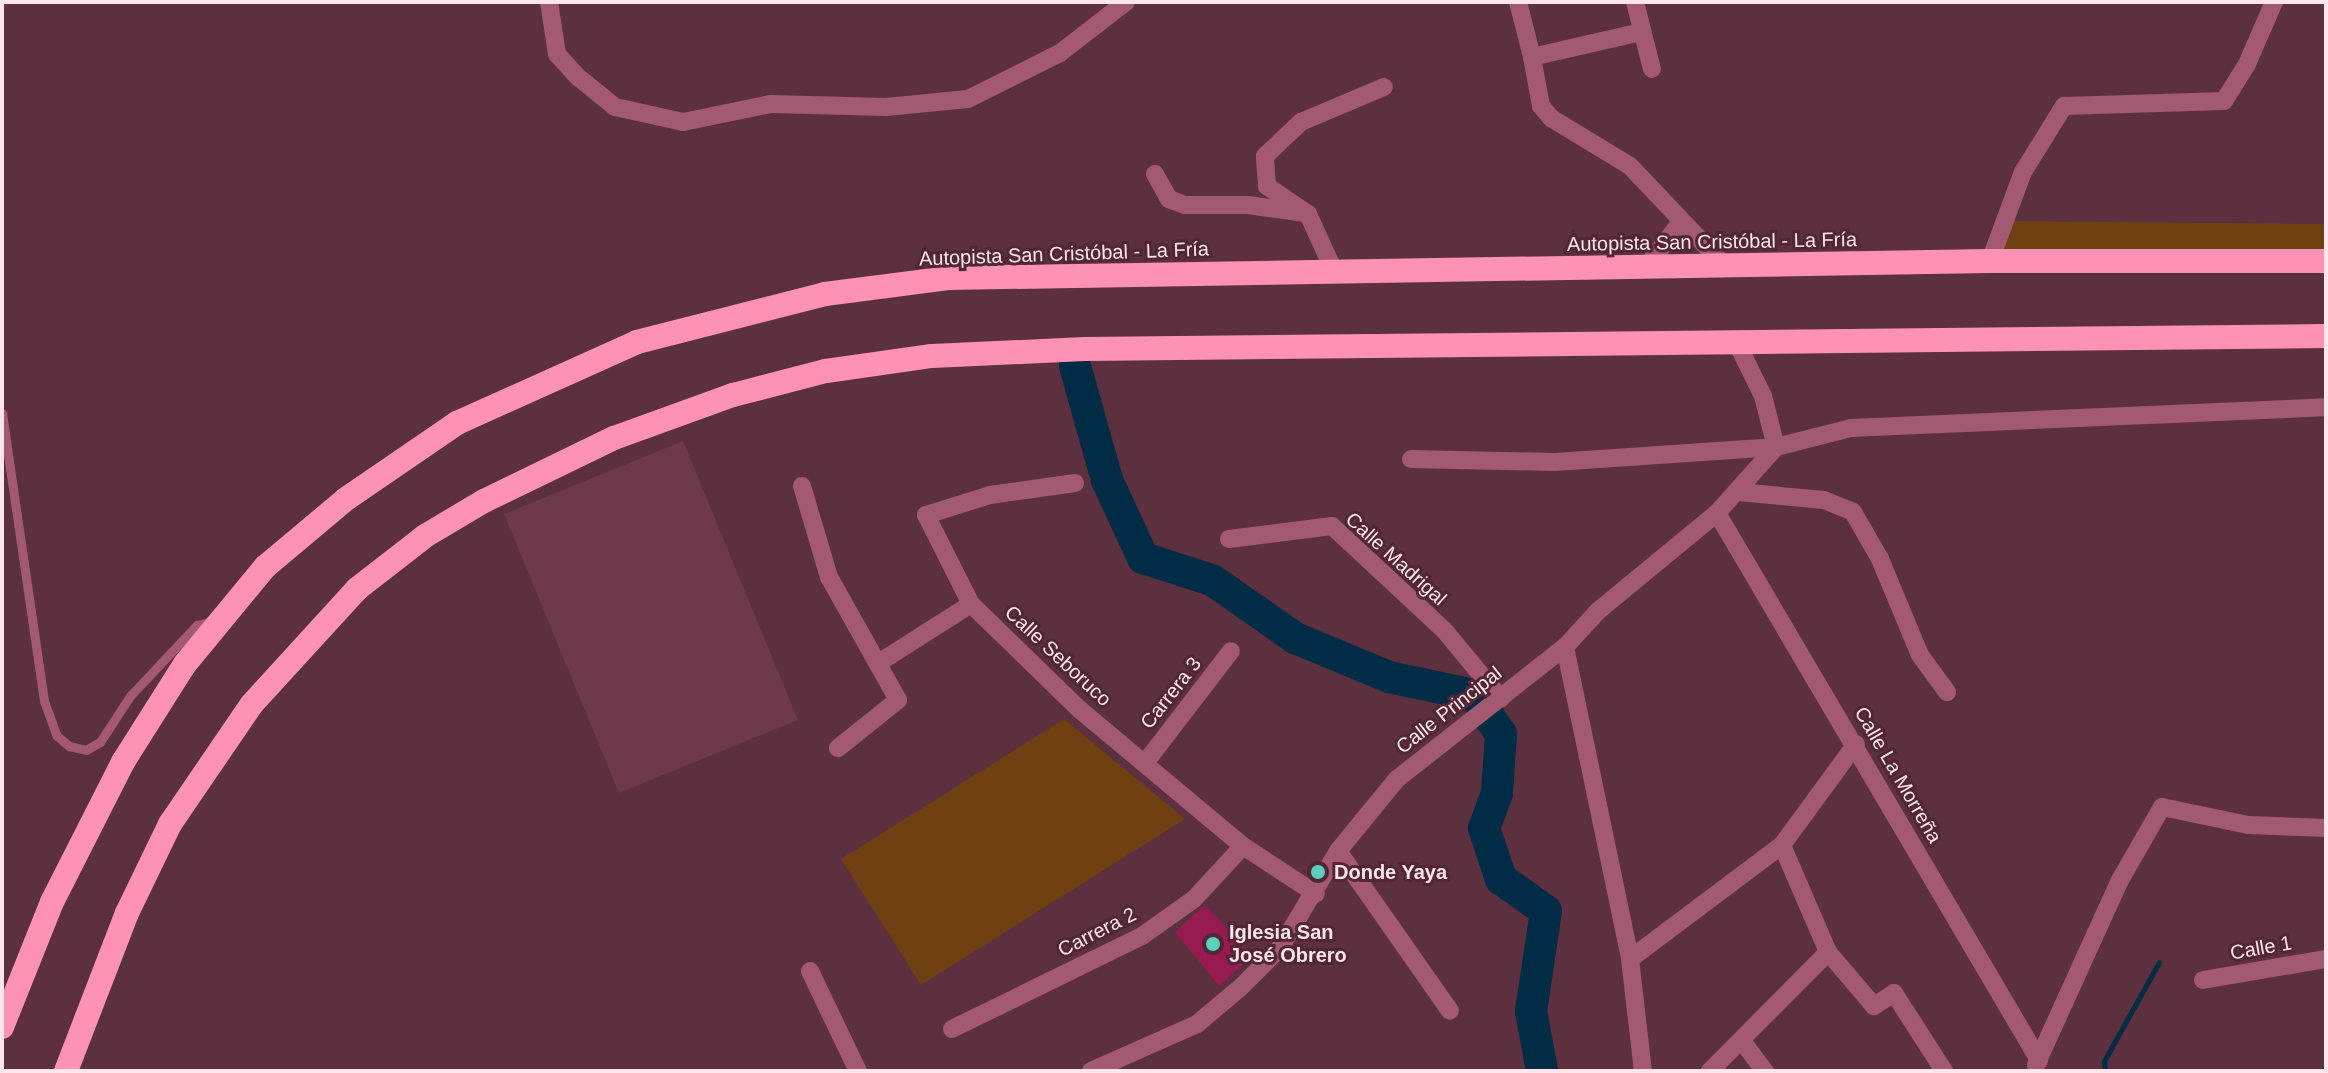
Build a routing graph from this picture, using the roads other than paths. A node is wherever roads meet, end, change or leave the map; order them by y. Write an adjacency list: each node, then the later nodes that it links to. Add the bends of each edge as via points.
1 (549, 2): 2 (street, via 557,54 578,77 615,107 683,122 771,104 886,107 968,99 1060,53)
2 (1126, 2)
3 (1518, 2): 7 (street)
4 (1635, 2): 6 (street)
5 (2274, 2): 13 (street, via 2224,101 2064,106 2023,172)
6 (1641, 32): 7 (street); 8 (street)
7 (1532, 57): 12 (street, via 1541,106 1551,118 1630,166)
8 (1652, 69)
9 (1384, 87): 11 (street, via 1301,122 1271,146 1263,166 1267,186)
10 (1155, 174): 11 (street, via 1169,199 1185,205 1248,205)
11 (1308, 214): 17 (street)
12 (1681, 222): 15 (street); 16 (street)
13 (1990, 261): 14 (highway, Autopista San Cristóbal - La Fría); 15 (highway, Autopista San Cristóbal - La Fría)
14 (2326, 261)
15 (1725, 266): 16 (highway, Autopista San Cristóbal - La Fría)
16 (1646, 267): 17 (highway, Autopista San Cristóbal - La Fría)
17 (1334, 271): 30 (highway, Autopista San Cristóbal - La Fría, via 948,278 825,294 637,342 512,395 400,460 305,532)
18 (2326, 336): 19 (highway)
19 (1737, 343): 22 (street, via 1763,396); 54 (highway, via 1085,349 932,356 777,383 614,438 425,536 357,589 252,704 170,824 127,913)
20 (2326, 407): 22 (street, via 1851,428)
21 (2, 413): 30 (lane, via 44,701 57,736 86,750 100,742 130,696 197,625)
22 (1776, 447): 23 (street, via 1555,462); 26 (street, Calle Principal)
23 (1411, 459)
24 (1075, 483): 29 (street, Calle Seboruco, via 990,495 926,515)
25 (802, 486): 33 (street, via 829,577)
26 (1739, 492): 27 (street, Calle Principal); 34 (street, via 1824,500 1853,512 1880,559 1920,655)
27 (1717, 513): 31 (street, Calle Principal, via 1598,611); 36 (street, Calle La Morreña)
28 (1229, 539): 35 (street, Calle Madrigal, via 1332,526 1444,630)
29 (971, 604): 33 (street); 38 (street, Calle Seboruco, via 1079,709)
30 (217, 620): 50 (highway, Autopista San Cristóbal - La Fría, via 123,762 52,902)
31 (1565, 647): 35 (street, Calle Principal); 45 (street)
32 (1231, 651): 38 (street, Carrera 3)
33 (880, 662): 37 (street, via 898,700)
34 (1947, 692)
35 (1501, 699): 42 (street, Calle Principal, via 1447,735 1397,779)
36 (1856, 744): 40 (street); 53 (street, Calle La Morreña)
37 (838, 748)
38 (1145, 763): 41 (street, Calle Seboruco)
39 (2326, 828): 53 (street, via 2248,825 2162,807 2119,882)
40 (1782, 845): 44 (street); 45 (street)
41 (1243, 846): 43 (street, Calle Seboruco); 51 (street, Carrera 2, via 1194,899 1142,936)
42 (1338, 851): 43 (street, Calle Principal); 49 (street)
43 (1316, 894): 56 (street, Calle Principal, via 1280,948 1197,1024)
44 (1828, 952): 52 (street); 60 (street, via 1874,1006 1894,993)
45 (1630, 959): 57 (street)
46 (2326, 959): 48 (street, Calle 1)
47 (810, 971): 55 (street)
48 (2203, 980)
49 (1450, 1011)
50 (2, 1027)
51 (952, 1029)
52 (1742, 1041): 58 (street); 59 (street)
53 (2036, 1065)
54 (66, 1071)
55 (858, 1071)
56 (1091, 1071)
57 (1643, 1071)
58 (1710, 1071)
59 (1765, 1071)
60 (1944, 1071)

